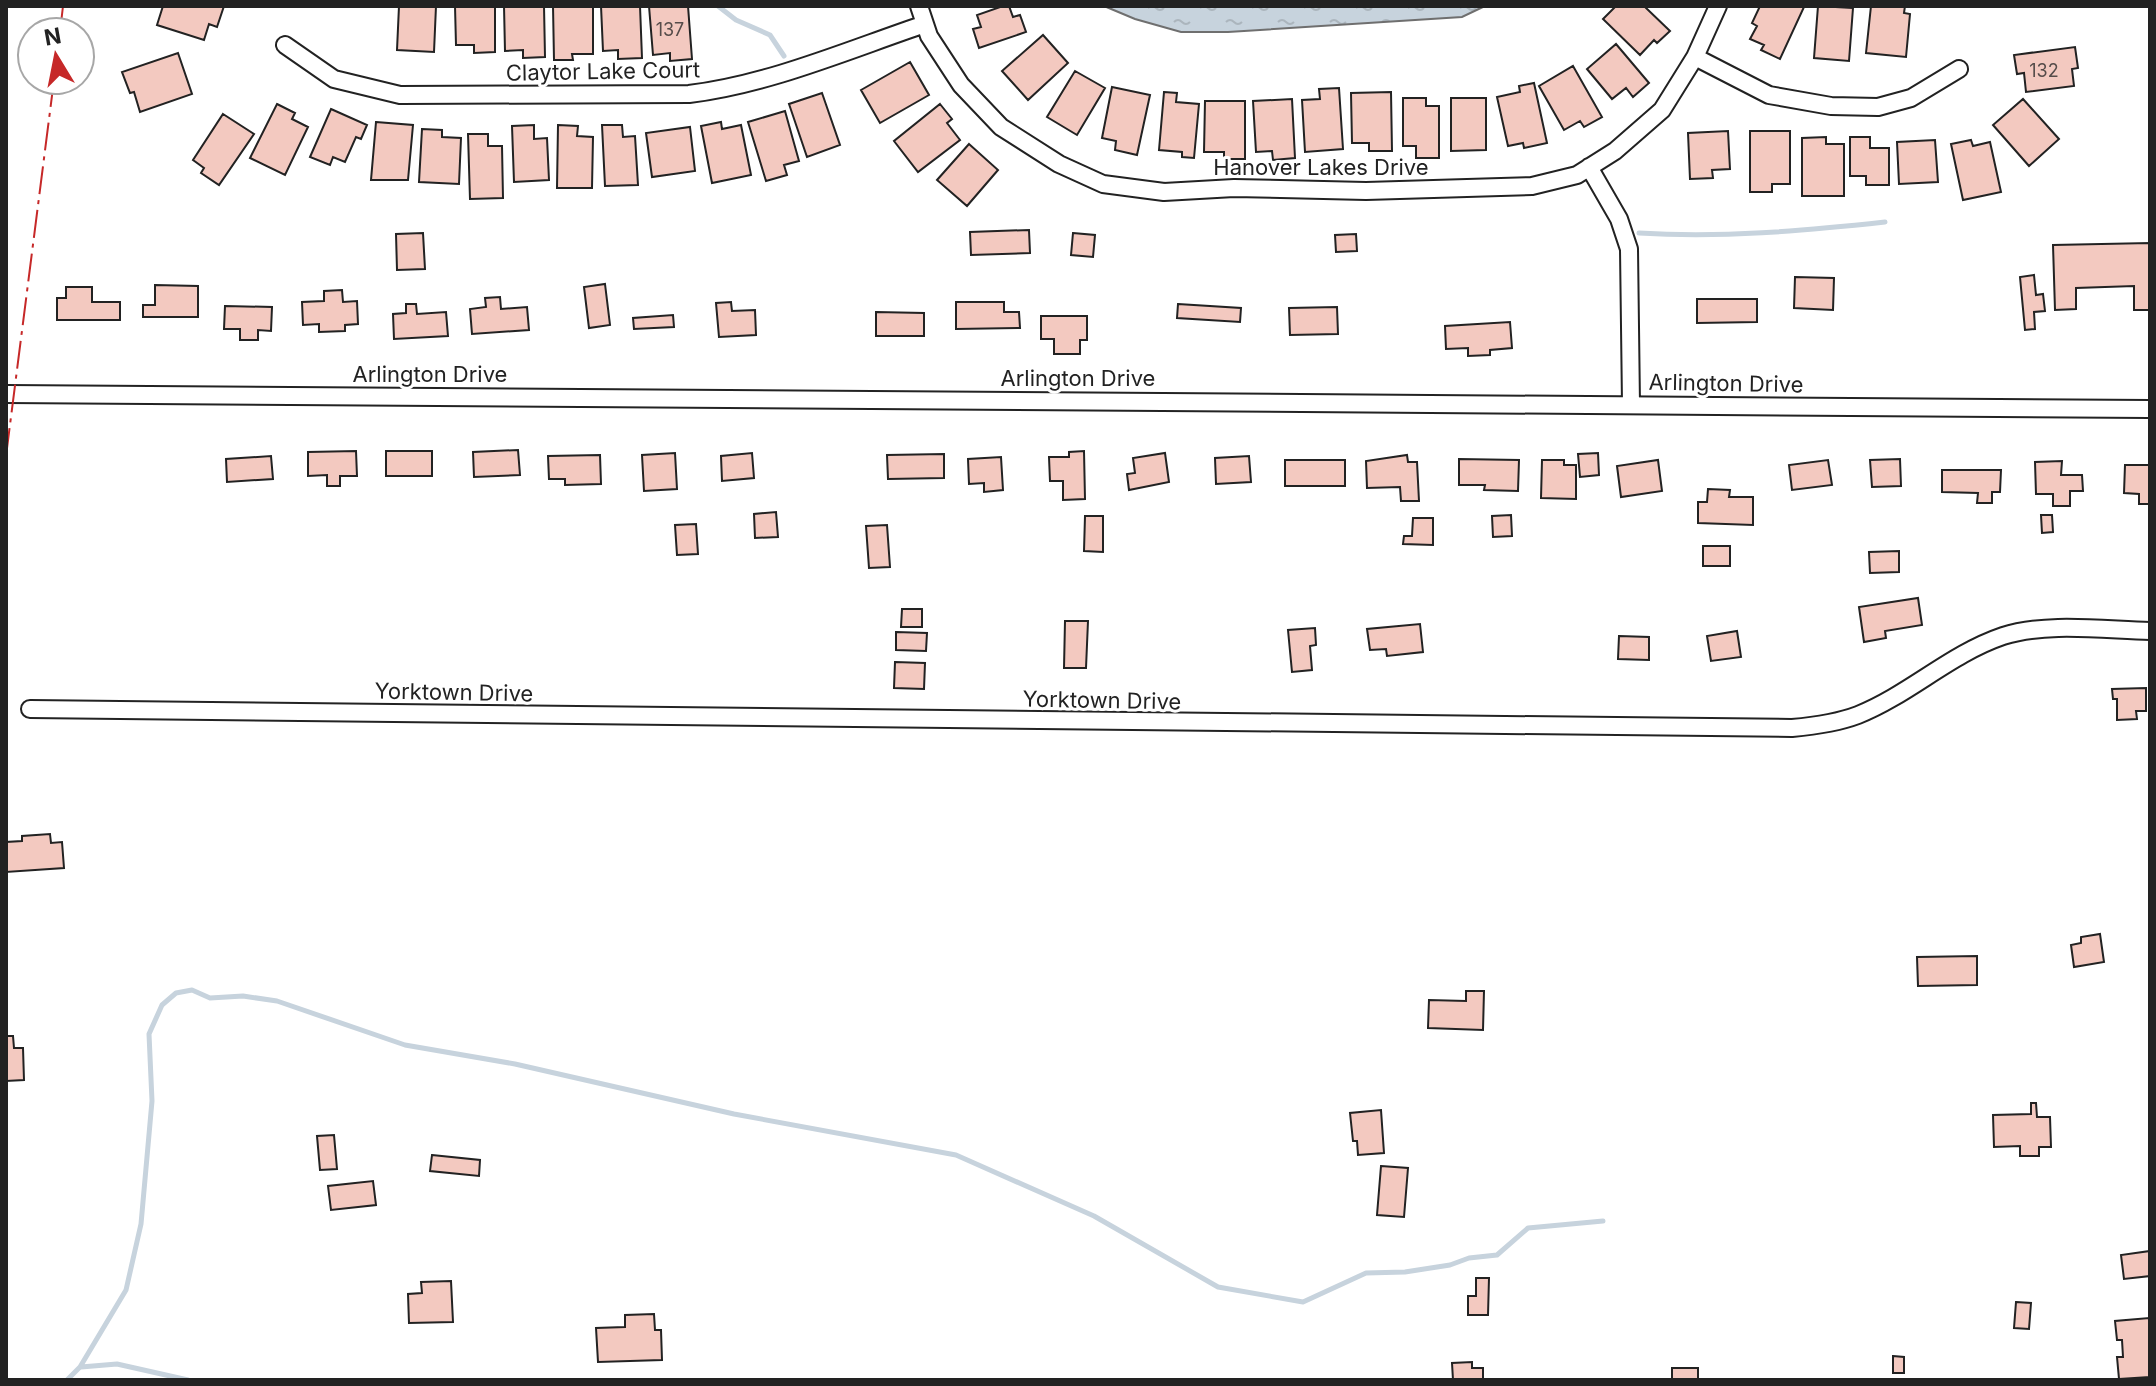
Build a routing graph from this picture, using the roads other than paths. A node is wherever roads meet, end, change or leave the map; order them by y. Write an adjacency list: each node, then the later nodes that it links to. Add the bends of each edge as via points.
1 (919, 6): 3 (street, Hanover Lakes Drive)
2 (1718, 6): 5 (street, Hanover Lakes Drive)
3 (925, 24): 4 (street, Claytor Lake Court, via 759,80 689,94 400,95 334,79); 7 (street, Hanover Lakes Drive, via 961,85 1001,127 1059,164 1103,184 1164,192 1532,186)
4 (285, 45)
5 (1695, 57): 6 (street, via 1769,95 1831,106 1878,107 1911,98); 7 (street, Hanover Lakes Drive, via 1662,110)
6 (1959, 69)
7 (1589, 167): 9 (street, via 1619,219 1629,249)
8 (6, 394): 9 (street, Arlington Drive)
9 (1631, 404): 10 (street, Arlington Drive)
10 (2150, 409)
11 (2150, 631): 12 (street, Yorktown Drive, via 2041,629 2005,635 1971,648 1858,715 1792,728)
12 (30, 709)

